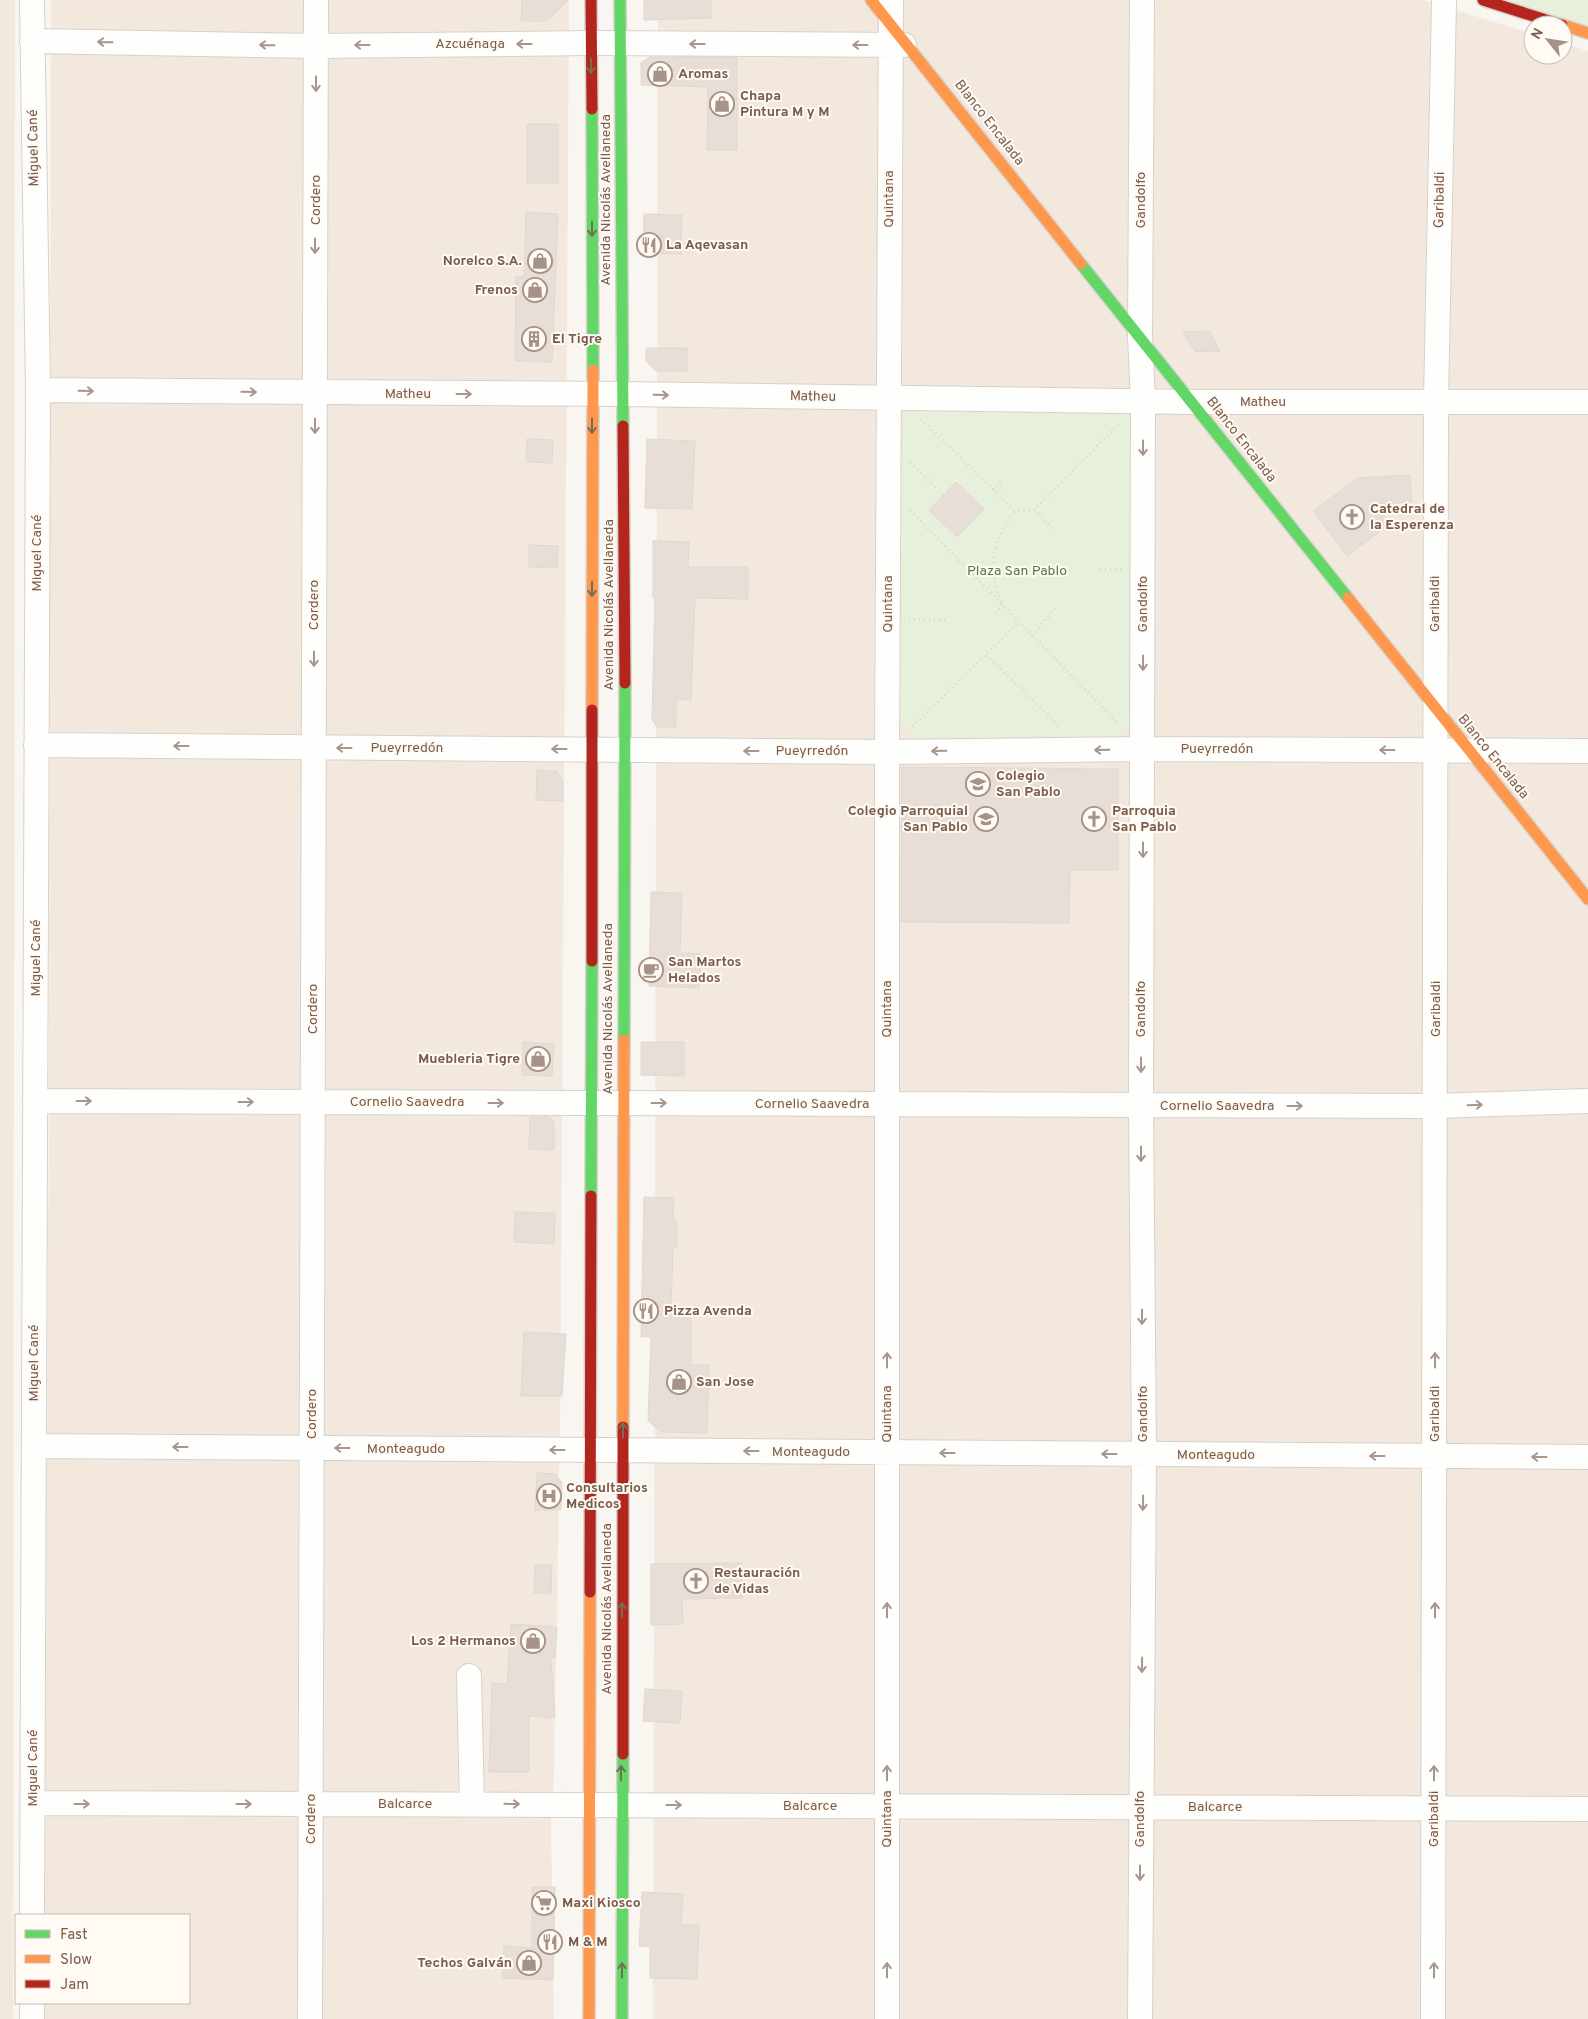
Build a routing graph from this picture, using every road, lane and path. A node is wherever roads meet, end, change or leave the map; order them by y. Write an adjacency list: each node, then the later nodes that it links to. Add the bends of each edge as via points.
1 (32, 0): 14 (street, Miguel Cané)
2 (316, 0): 17 (street, Cordero)
3 (591, 0): 15 (main road, Avenida Nicolás Avellaneda)
4 (620, 0): 16 (main road, Avenida Nicolás Avellaneda)
5 (871, 0): 13 (main road, Blanco Encalada)
6 (891, 0): 13 (street, Quintana)
7 (1142, 0): 18 (street, Gandolfo)
8 (1444, 0): 26 (street, Garibaldi)
9 (1483, 0): 10 (main road)
10 (1530, 15)
11 (1573, 28): 12 (main road)
12 (1588, 33)
13 (896, 38): 16 (street, Azcuénaga, one-way to 16); 18 (main road, Blanco Encalada); 23 (street, Quintana)
14 (32, 41): 17 (street, Azcuénaga, one-way to 14); 19 (street, Miguel Cané)
15 (591, 43): 16 (street, Azcuénaga); 17 (street, Azcuénaga, one-way to 17); 22 (main road, Avenida Nicolás Avellaneda, one-way to 22)
16 (620, 44): 21 (main road, Avenida Nicolás Avellaneda)
17 (316, 46): 20 (street, Cordero, one-way to 20)
18 (1140, 337): 24 (street, Gandolfo); 25 (main road, Blanco Encalada)
19 (38, 390): 20 (street, Matheu, one-way to 20); 45 (street, Miguel Cané)
20 (315, 393): 22 (street, Matheu, one-way to 22); 46 (street, Cordero, one-way to 46)
21 (622, 394): 22 (street, Matheu); 23 (street, Matheu, one-way to 23); 49 (main road, Avenida Nicolás Avellaneda)
22 (592, 395): 48 (main road, Avenida Nicolás Avellaneda, one-way to 48)
23 (894, 398): 24 (street, Matheu); 28 (street, Quintana); 31 (path)
24 (1143, 400): 25 (street, Matheu); 33 (path); 47 (street, Gandolfo, one-way to 47)
25 (1192, 402): 26 (street, Matheu); 44 (main road, Blanco Encalada)
26 (1436, 402): 27 (street, Matheu); 44 (street, Garibaldi)
27 (1588, 402)
28 (889, 440): 30 (street, Quintana); 32 (path)
29 (1002, 480): 31 (path)
30 (888, 488): 36 (path); 39 (street, Quintana)
31 (992, 490): 34 (path)
32 (943, 495)
33 (1034, 510): 34 (path); 35 (path)
34 (1015, 511): 36 (path, via 1003,529 993,558 995,590)
35 (1055, 531)
36 (1003, 605): 38 (path); 41 (path)
37 (1055, 608): 42 (path)
38 (995, 613)
39 (888, 619): 40 (path); 54 (street, Quintana)
40 (946, 620)
41 (1019, 622): 42 (path); 43 (path)
42 (1032, 636): 47 (path)
43 (986, 655): 50 (path, via 1054,721); 54 (path)
44 (1435, 709): 51 (street, Garibaldi); 52 (main road, Blanco Encalada)
45 (36, 745): 46 (street, Pueyrredón, one-way to 45); 56 (street, Miguel Cané)
46 (314, 748): 48 (street, Pueyrredón, one-way to 46); 58 (street, Cordero)
47 (1143, 749): 50 (street, Pueyrredón, one-way to 50); 51 (street, Pueyrredón, one-way to 47); 62 (street, Gandolfo, one-way to 62)
48 (592, 750): 49 (street, Pueyrredón); 59 (main road, Avenida Nicolás Avellaneda)
49 (625, 750): 54 (street, Pueyrredón, one-way to 49); 60 (main road, Avenida Nicolás Avellaneda)
50 (1072, 750): 54 (street, Pueyrredón, one-way to 54)
51 (1436, 750): 52 (street, Pueyrredón); 63 (street, Garibaldi)
52 (1468, 750): 53 (street, Pueyrredón); 55 (main road, Blanco Encalada)
53 (1588, 751)
54 (888, 752): 61 (street, Quintana)
55 (1588, 899)
56 (35, 1101): 58 (street, Cornelio Saavedra, one-way to 58); 64 (street, Miguel Cané)
57 (1588, 1101): 63 (street, Cornelio Saavedra, one-way to 57)
58 (313, 1102): 59 (street, Cornelio Saavedra, one-way to 59); 65 (street, Cordero)
59 (591, 1103): 60 (street, Cornelio Saavedra); 66 (main road, Avenida Nicolás Avellaneda)
60 (623, 1103): 61 (street, Cornelio Saavedra, one-way to 61); 67 (main road, Avenida Nicolás Avellaneda, one-way to 60)
61 (887, 1104): 62 (street, Cornelio Saavedra); 68 (street, Quintana, one-way to 61)
62 (1141, 1106): 63 (street, Cornelio Saavedra, one-way to 63); 69 (street, Gandolfo, one-way to 69)
63 (1436, 1106): 70 (street, Garibaldi, one-way to 63)
64 (34, 1446): 65 (street, Monteagudo, one-way to 64); 73 (street, Miguel Cané)
65 (312, 1448): 66 (street, Monteagudo, one-way to 65); 74 (street, Cordero)
66 (590, 1450): 67 (street, Monteagudo); 76 (main road, Avenida Nicolás Avellaneda)
67 (623, 1450): 68 (street, Monteagudo, one-way to 67); 77 (main road, Avenida Nicolás Avellaneda, one-way to 67)
68 (887, 1452): 69 (street, Monteagudo, one-way to 68); 78 (street, Quintana, one-way to 68)
69 (1144, 1454): 70 (street, Monteagudo, one-way to 69); 79 (street, Gandolfo, one-way to 79)
70 (1435, 1456): 71 (street, Monteagudo, one-way to 70); 80 (street, Garibaldi, one-way to 70)
71 (1588, 1458)
72 (469, 1676): 75 (street)
73 (33, 1803): 74 (street, Balcarce, one-way to 74); 82 (street, Miguel Cané)
74 (310, 1804): 75 (street, Balcarce); 85 (street, Cordero)
75 (472, 1804): 76 (street, Balcarce, one-way to 76)
76 (590, 1805): 77 (street, Balcarce); 86 (main road, Avenida Nicolás Avellaneda)
77 (621, 1805): 78 (street, Balcarce, one-way to 78); 87 (main road, Avenida Nicolás Avellaneda, one-way to 77)
78 (887, 1806): 79 (street, Balcarce); 88 (street, Quintana, one-way to 78)
79 (1140, 1807): 80 (street, Balcarce); 89 (street, Gandolfo, one-way to 89)
80 (1434, 1808): 81 (street, Balcarce); 90 (street, Garibaldi, one-way to 80)
81 (1588, 1808)
82 (32, 1914)
83 (32, 2004): 84 (street)
84 (32, 2019)
85 (310, 2019)
86 (589, 2019)
87 (622, 2019)
88 (887, 2019)
89 (1140, 2019)
90 (1434, 2019)

